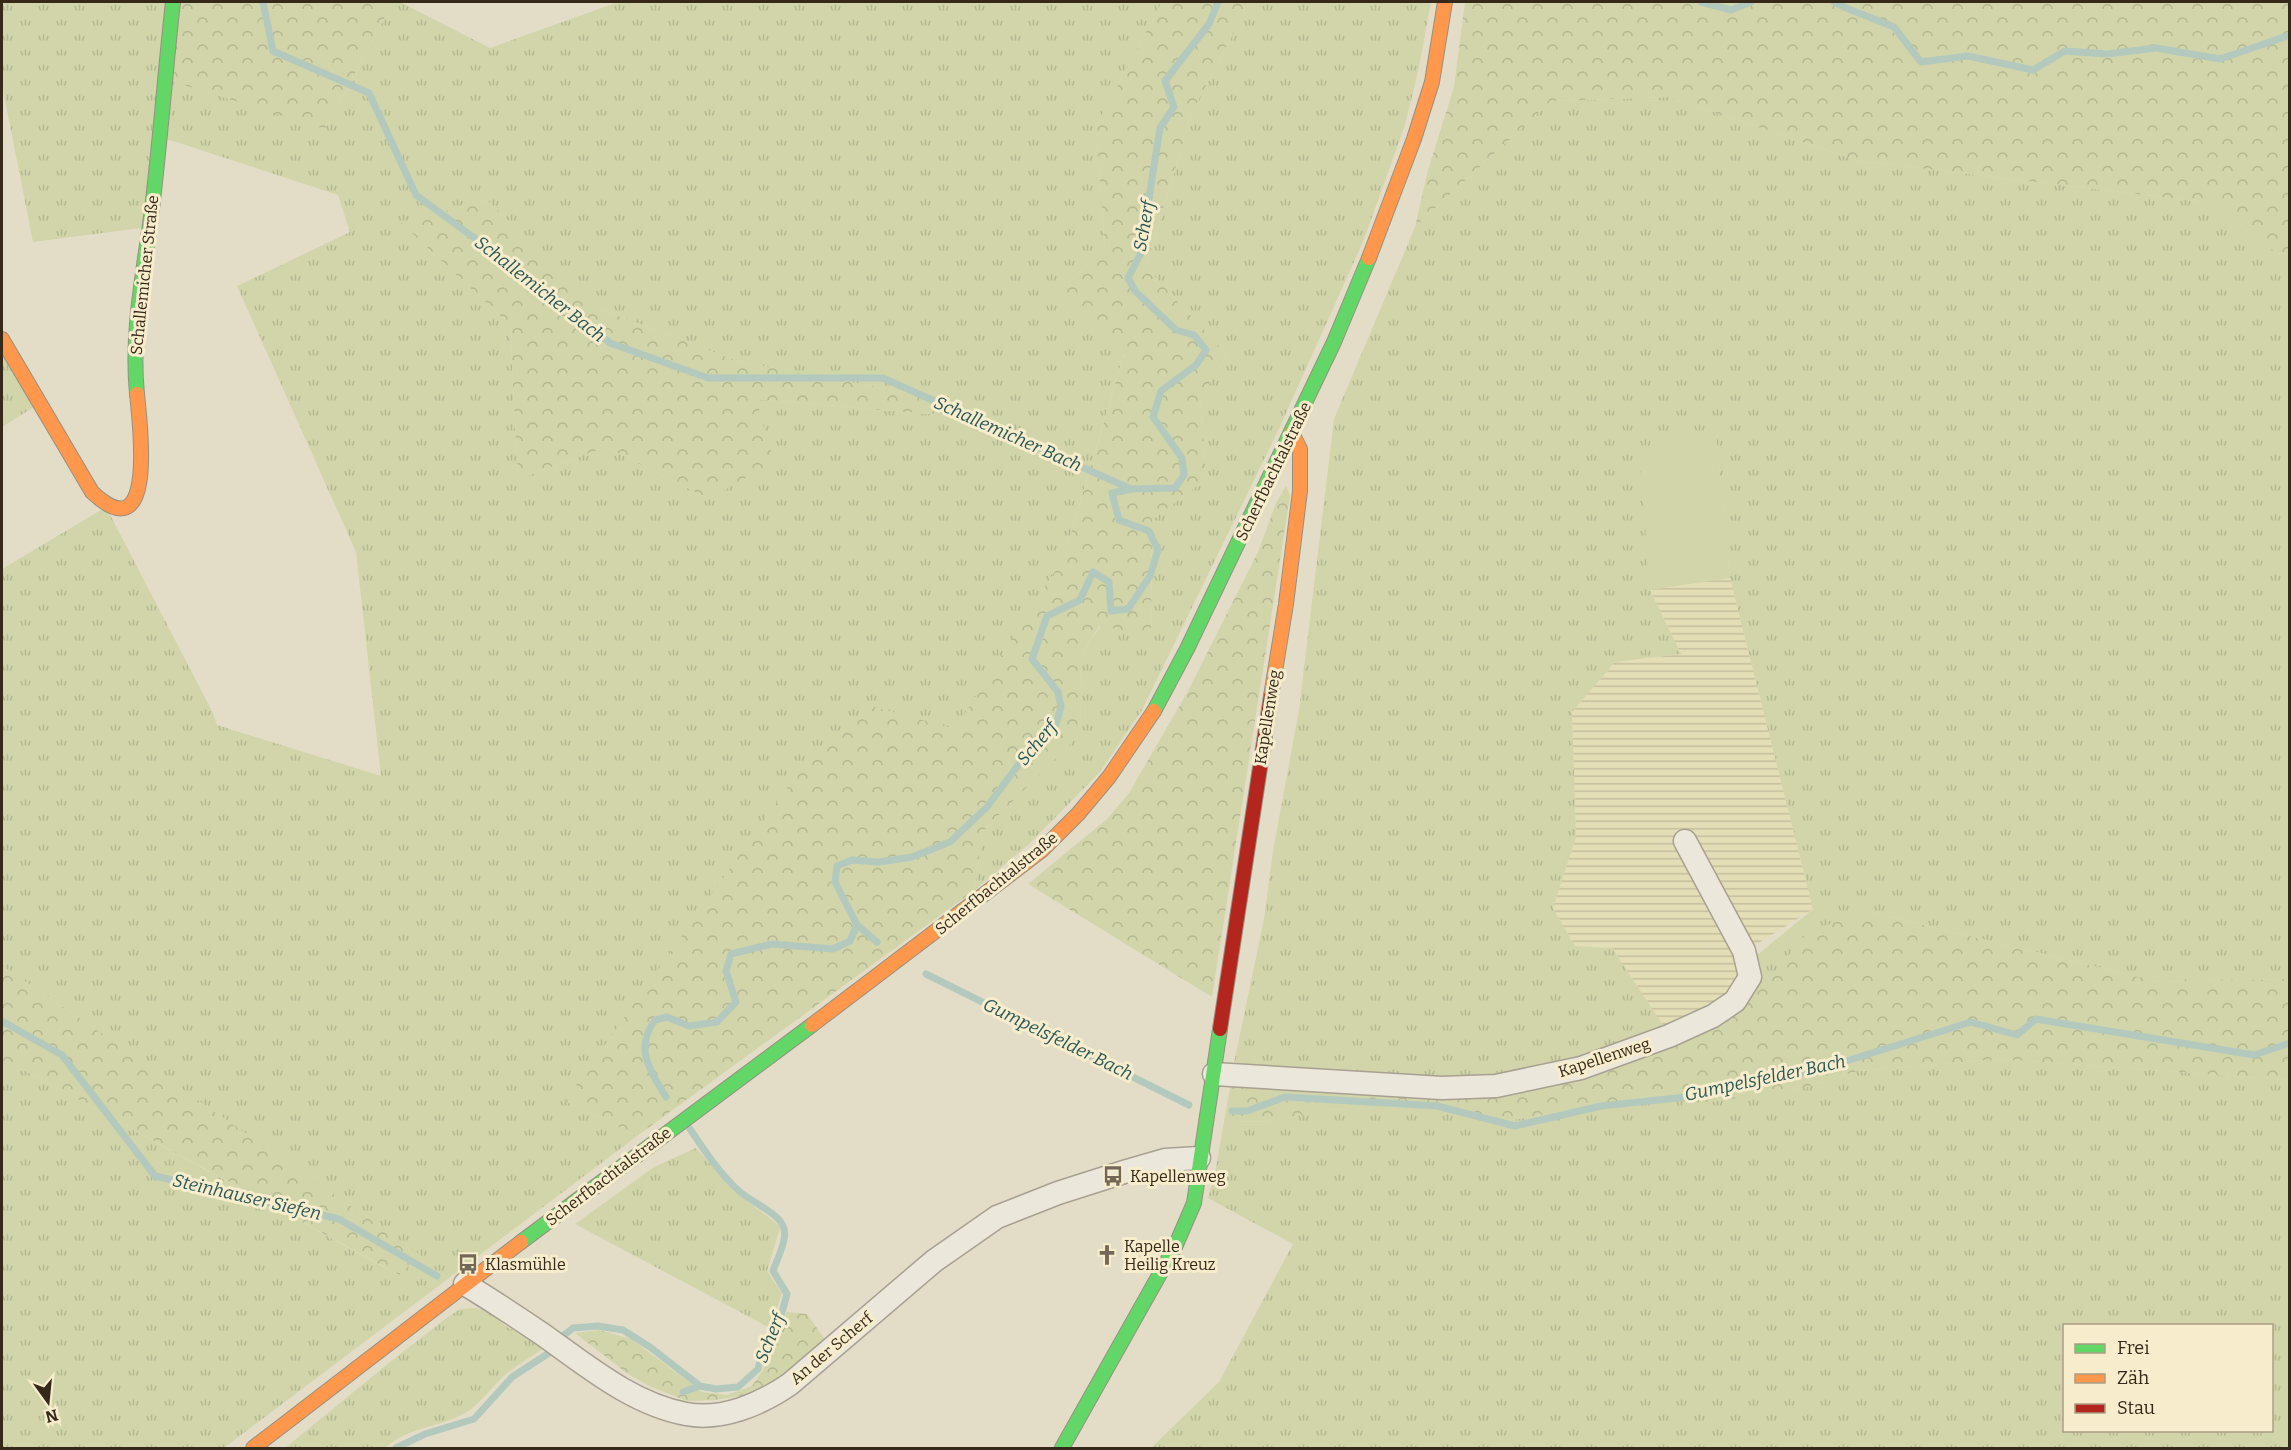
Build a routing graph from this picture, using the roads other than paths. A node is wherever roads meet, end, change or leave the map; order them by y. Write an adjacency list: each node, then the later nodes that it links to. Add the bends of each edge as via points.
1 (173, 2): 3 (main road, Schallemicher Straße, via 136,326 135,386 142,469 134,501 115,508 92,492)
2 (1445, 2): 4 (main road, Scherfbachtalstraße, via 1432,82 1400,181)
3 (2, 339)
4 (1292, 433): 6 (main road, Kapellenweg, via 1300,449 1300,491); 8 (main road, Scherfbachtalstraße, via 1151,717 1078,814 995,886)
5 (1685, 841): 6 (street, Kapellenweg, via 1744,951 1750,977 1735,1001 1713,1016 1581,1068 1496,1086 1431,1087)
6 (1214, 1074): 7 (main road, Kapellenweg)
7 (1199, 1158): 8 (street, An der Scherf, via 1164,1160 1058,1193 998,1217 934,1261 790,1384 774,1395 730,1412 686,1414 639,1399); 10 (main road, Kapellenweg, via 1194,1203 1175,1247)
8 (465, 1284): 9 (main road, Scherfbachtalstraße)
9 (253, 1449)
10 (1062, 1449)

